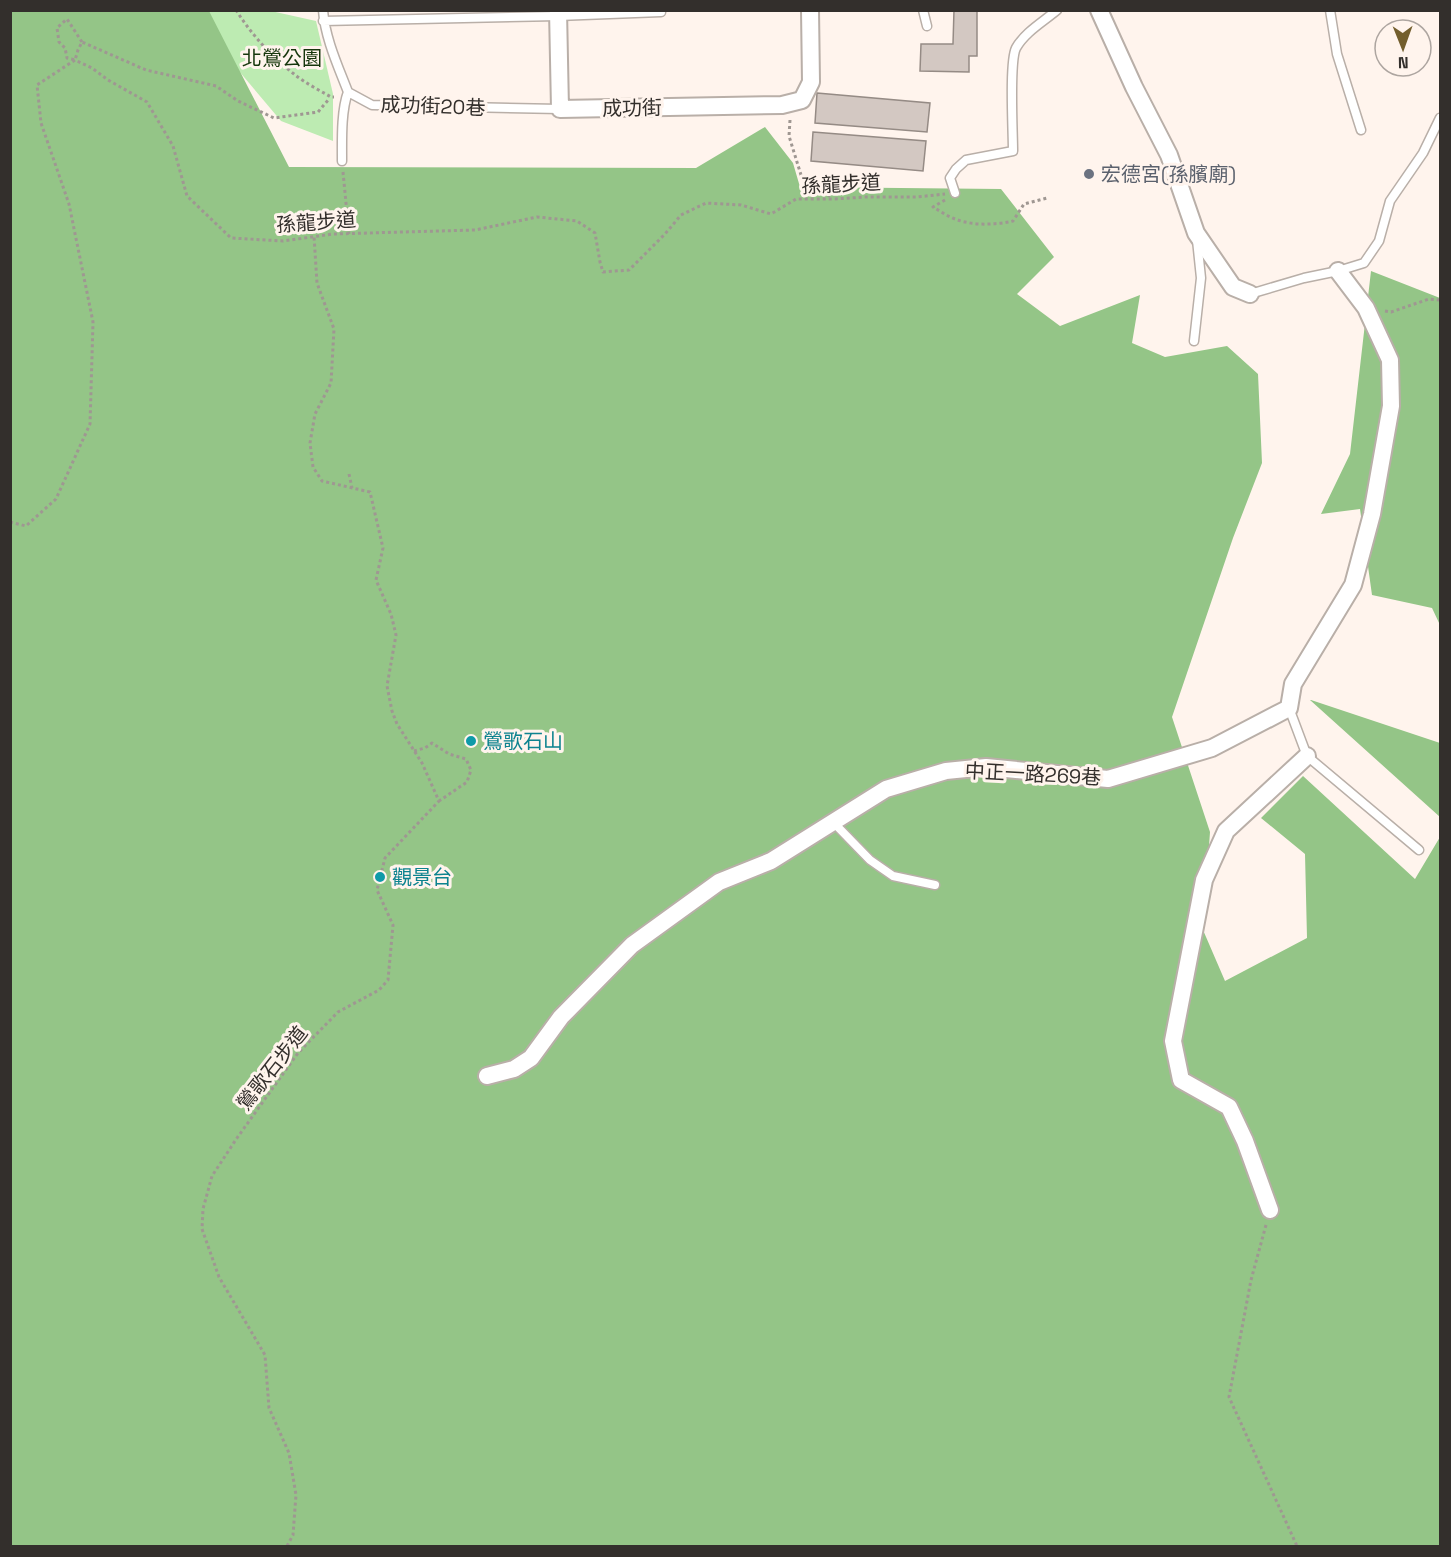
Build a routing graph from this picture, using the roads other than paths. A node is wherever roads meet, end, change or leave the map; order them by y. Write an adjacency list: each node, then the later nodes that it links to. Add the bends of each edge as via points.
1 (322, 10): 9 (lane)
2 (810, 10): 12 (street, 成功街, via 812,82 797,101 782,105)
3 (923, 10): 10 (lane)
4 (1057, 10): 16 (lane, via 1027,34 1015,50 1013,151 966,160 950,178)
5 (1099, 10): 17 (street, via 1169,155)
6 (1330, 10): 14 (lane, via 1337,54)
7 (661, 12): 8 (lane)
8 (558, 13): 9 (lane); 12 (street)
9 (323, 21): 11 (lane)
10 (927, 26)
11 (347, 95): 12 (lane, 成功街20巷, via 372,105); 15 (lane)
12 (560, 109)
13 (1440, 118): 18 (lane, via 1423,153 1390,201 1379,241 1364,263)
14 (1361, 130)
15 (342, 161)
16 (956, 193)
17 (1196, 233): 19 (street, via 1233,287); 20 (lane, via 1201,278)
18 (1338, 271): 19 (lane); 21 (street, via 1366,308 1390,360 1391,406 1372,514 1353,585 1293,684)
19 (1250, 294)
20 (1194, 341)
21 (1289, 708): 22 (lane); 23 (street, 中正一路269巷, via 1212,748 1108,779 986,767 946,771 886,789)
22 (1307, 756): 24 (lane); 27 (street, via 1226,831 1204,880 1173,1041 1181,1080 1228,1107)
23 (833, 822): 25 (lane, via 870,860 893,876); 26 (street, 中正一路269巷, via 771,861 719,882 632,945 561,1017 531,1058 514,1069)
24 (1419, 850)
25 (935, 885)
26 (487, 1076)
27 (1270, 1210)

